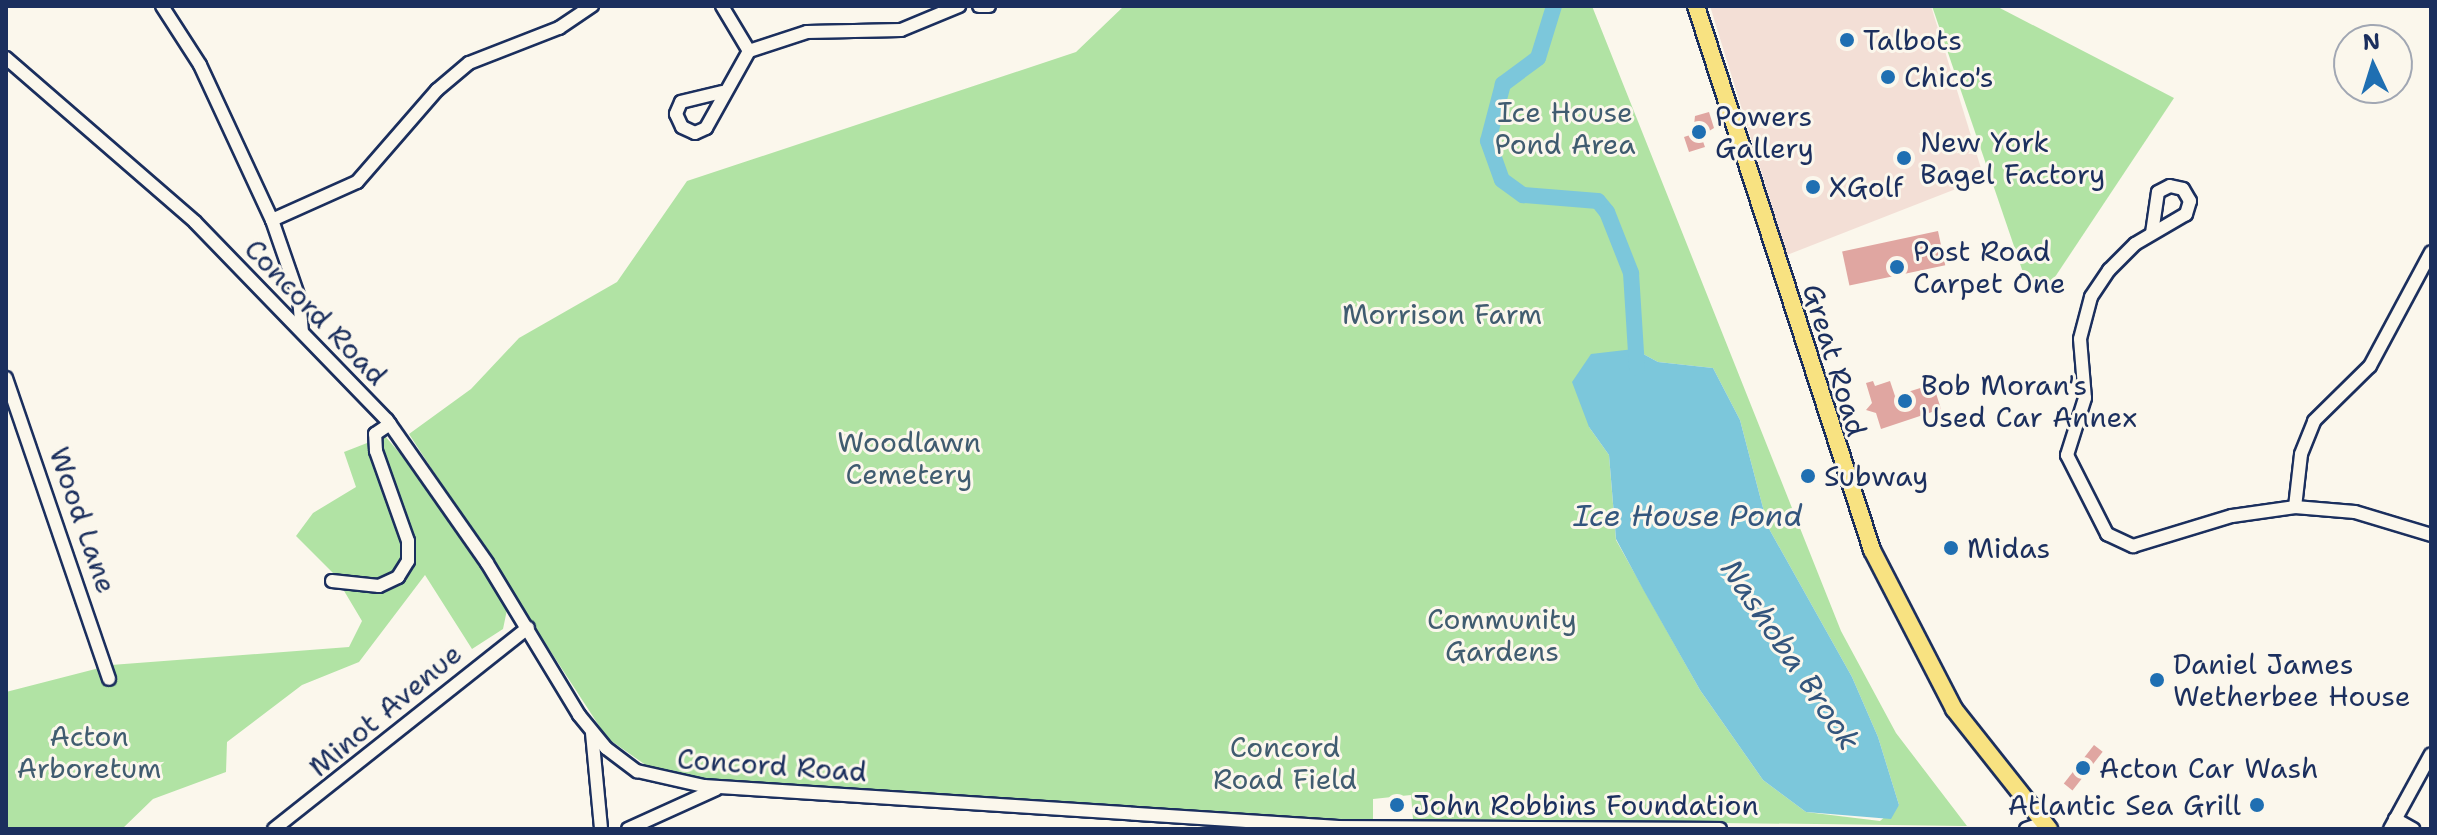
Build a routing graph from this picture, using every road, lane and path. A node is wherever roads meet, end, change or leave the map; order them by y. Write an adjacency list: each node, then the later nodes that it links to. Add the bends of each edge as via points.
1 (162, 6): 11 (street, via 200,65)
2 (592, 6): 11 (street, via 559,28 461,68 357,182)
3 (722, 6): 8 (street)
4 (959, 6): 8 (street, via 901,30 807,32)
5 (979, 6): 6 (street)
6 (989, 6)
7 (1696, 6): 28 (main road, Great Road, via 1872,550 1954,709)
8 (749, 51): 10 (street)
9 (6, 58): 14 (street, Concord Road, via 177,205)
10 (722, 92)
11 (272, 220): 14 (street, via 299,298)
12 (2152, 233): 17 (street, via 2109,270 2086,309 2079,351 2085,398 2067,449 2100,524 2119,544 2137,545 2232,516)
13 (2431, 252): 17 (street, via 2370,366 2314,421 2301,454)
14 (302, 330): 16 (street, Concord Road)
15 (6, 378): 21 (street, Wood Lane)
16 (390, 424): 19 (street, via 375,434 376,451 408,541 408,561 398,577 379,586); 20 (street, Concord Road)
17 (2295, 507): 18 (street, via 2355,512)
18 (2431, 535)
19 (332, 581)
20 (528, 628): 22 (street, Concord Road); 30 (street, Minot Avenue)
21 (109, 679)
22 (592, 733): 24 (street, Concord Road, via 646,775); 31 (street)
23 (2431, 754): 27 (street)
24 (721, 788): 25 (street, Concord Road); 32 (street)
25 (1114, 813): 26 (street, Concord Road); 33 (street)
26 (1132, 815): 29 (street, Concord Road, via 1339,827); 34 (street)
27 (2393, 824): 37 (street)
28 (2046, 826): 36 (street)
29 (1672, 828): 35 (street, Concord Road)
30 (274, 829)
31 (601, 829)
32 (628, 829)
33 (1115, 829)
34 (1130, 829)
35 (1720, 829)
36 (2026, 829)
37 (2413, 829)

